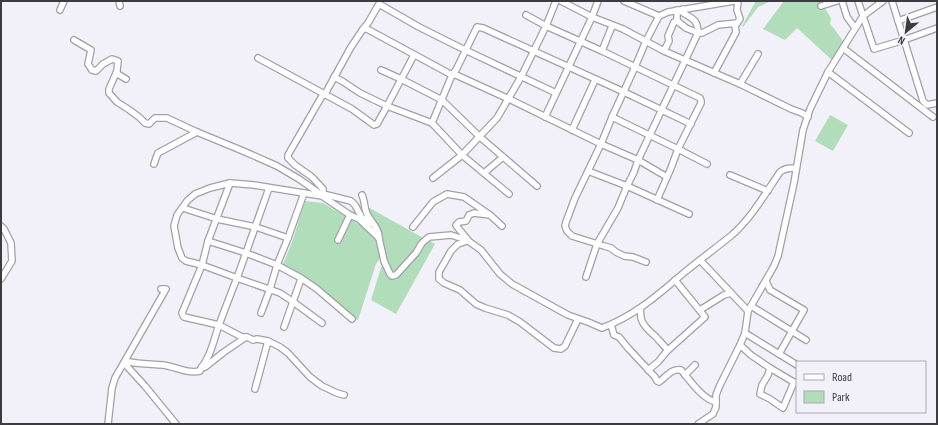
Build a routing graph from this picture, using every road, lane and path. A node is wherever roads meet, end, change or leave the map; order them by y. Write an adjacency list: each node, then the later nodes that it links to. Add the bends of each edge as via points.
1 (64, 1): 16 (street)
2 (556, 1): 25 (street)
3 (561, 1): 21 (street)
4 (598, 1): 21 (street)
5 (624, 1): 19 (street)
6 (734, 1): 17 (street)
7 (738, 1): 24 (street, via 740,19)
8 (837, 1): 14 (street)
9 (842, 1): 27 (street, via 847,17)
10 (858, 1): 20 (street)
11 (883, 1): 20 (street)
12 (892, 1): 23 (street)
13 (376, 2): 29 (street); 36 (street)
14 (821, 6)
15 (937, 7): 23 (street)
16 (60, 10)
17 (680, 10): 19 (street); 22 (street); 30 (street, via 693,18 698,26)
18 (526, 14): 25 (street)
19 (659, 16): 34 (street)
20 (863, 16): 27 (street); 32 (street, via 874,49)
21 (592, 17): 26 (street); 33 (street)
22 (677, 21): 30 (street); 39 (street, via 674,22)
23 (898, 21): 32 (street)
24 (737, 23): 30 (street, via 718,25); 49 (street, via 735,34)
25 (546, 26): 33 (street); 38 (street)
26 (612, 26): 34 (street); 37 (street)
27 (855, 28): 35 (street)
28 (937, 28): 32 (street)
29 (363, 29): 40 (street); 51 (street)
30 (698, 33): 43 (street)
31 (74, 40): 48 (street, via 91,50 88,64 92,70 96,71 112,59 118,61)
32 (904, 40): 63 (street, via 923,101 927,105)
33 (580, 41): 37 (street); 44 (street)
34 (646, 42): 39 (street); 45 (street)
35 (843, 48): 47 (street); 69 (street)
36 (465, 50): 38 (street, via 477,27); 50 (street); 52 (street)
37 (602, 50): 45 (street)
38 (534, 51): 44 (street); 52 (street)
39 (664, 51): 43 (street)
40 (414, 54): 50 (street); 54 (street)
41 (758, 54): 57 (street)
42 (258, 58): 60 (street)
43 (685, 60): 49 (street); 56 (street)
44 (568, 67): 55 (street); 59 (street)
45 (635, 67): 56 (street); 58 (street)
46 (381, 70): 54 (street)
47 (828, 72): 68 (street); 74 (street)
48 (116, 73): 53 (street); 73 (street, via 109,93 145,123 149,124 155,118 167,118)
49 (714, 73): 57 (street)
50 (452, 75): 61 (street); 62 (street)
51 (334, 77): 60 (street); 64 (street)
52 (521, 77): 59 (street); 61 (street)
53 (126, 79)
54 (401, 79): 62 (street); 64 (street)
55 (595, 80): 58 (street); 72 (street)
56 (674, 84): 65 (street); 71 (street, via 700,98 701,103)
57 (740, 84): 68 (street)
58 (624, 92): 65 (street); 67 (street)
59 (556, 93): 66 (street)
60 (324, 94): 64 (street, via 352,109 374,125 378,124); 97 (street, via 288,158 312,177 323,189)
61 (509, 99): 66 (street); 76 (street)
62 (442, 100): 70 (street); 76 (street)
63 (937, 103)
64 (387, 106): 70 (street)
65 (661, 110): 71 (street); 75 (street)
66 (545, 117): 72 (street)
67 (612, 117): 75 (street); 77 (street)
68 (808, 117): 84 (street)
69 (933, 117)
70 (432, 123): 79 (street)
71 (691, 124): 78 (street)
72 (572, 130): 77 (street)
73 (197, 132): 82 (street, via 158,153); 97 (street, via 277,166)
74 (909, 133)
75 (650, 135): 78 (street); 81 (street)
76 (480, 137): 79 (street); 80 (street)
77 (601, 144): 81 (street); 85 (street)
78 (678, 149): 83 (street); 88 (street)
79 (462, 155): 86 (street); 89 (street)
80 (503, 157): 86 (street); 91 (street)
81 (638, 160): 88 (street); 92 (street)
82 (154, 164)
83 (707, 164)
84 (796, 168): 94 (street, via 780,172); 126 (street, via 778,256)
85 (588, 171): 92 (street); 115 (street, via 565,226 572,236)
86 (484, 173): 96 (street)
87 (730, 175): 94 (street)
88 (667, 177): 99 (street)
89 (433, 178)
90 (230, 183): 93 (street); 100 (street, via 195,194); 104 (street)
91 (537, 186)
92 (627, 186): 99 (street); 115 (street, via 614,217)
93 (269, 188): 95 (street); 109 (street)
94 (768, 191): 117 (street, via 739,229)
95 (304, 193): 97 (street); 110 (street)
96 (509, 194)
97 (322, 195): 103 (street); 105 (street, via 351,201 362,218)
98 (362, 195): 105 (street, via 367,214)
99 (657, 200): 102 (street)
100 (183, 208): 104 (street); 119 (street, via 177,215 174,226 178,248 186,261)
101 (490, 214): 107 (street, via 464,196 447,194 434,202); 108 (street); 114 (street, via 474,213 469,215 466,221 456,225)
102 (689, 214)
103 (350, 215): 111 (street, via 359,219); 112 (street)
104 (217, 218): 109 (street); 113 (street)
105 (373, 224): 111 (street, via 378,230)
106 (1, 226): 124 (street, via 11,243 12,255 12,261)
107 (413, 226)
108 (502, 226)
109 (256, 227): 110 (street); 116 (street)
110 (288, 238): 120 (street)
111 (379, 238): 114 (street, via 384,261 392,276 396,275 416,253 422,242 429,237 451,235)
112 (338, 240)
113 (208, 241): 116 (street); 119 (street)
114 (468, 241): 136 (street, via 481,250 500,274 512,284); 136 (street, via 458,244 451,251 439,272 439,278 444,283 460,290 476,304 520,322 554,348 561,349 565,346)
115 (597, 244): 118 (street); 121 (street)
116 (246, 253): 120 (street); 122 (street)
117 (700, 260): 125 (street); 129 (street)
118 (646, 262)
119 (202, 265): 122 (street); 138 (street, via 182,313 184,317)
120 (277, 265): 123 (street); 128 (street)
121 (586, 277)
122 (238, 278): 128 (street); 138 (street)
123 (301, 278): 130 (street); 135 (street)
124 (1, 279)
125 (675, 280): 132 (street); 133 (street)
126 (766, 281): 131 (street); 141 (street, via 770,290 804,310)
127 (161, 289): 149 (street, via 166,289)
128 (270, 289): 130 (street); 134 (street)
129 (731, 293): 131 (street); 133 (street)
130 (292, 301): 137 (street); 140 (street)
131 (749, 308): 141 (street); 142 (street)
132 (640, 309): 139 (street); 147 (street, via 644,325)
133 (700, 310): 147 (street, via 705,317)
134 (260, 313)
135 (352, 319)
136 (578, 319): 139 (street, via 602,328)
137 (322, 323)
138 (219, 325): 143 (street); 152 (street)
139 (611, 325): 154 (street, via 614,335 619,337)
140 (284, 327)
141 (791, 332): 144 (street); 148 (street)
142 (744, 334): 146 (street); 148 (street)
143 (247, 337): 145 (street); 152 (street, via 205,368)
144 (806, 340)
145 (268, 341): 157 (street); 158 (street, via 280,346 316,382)
146 (740, 345): 153 (street); 159 (street, via 720,385)
147 (668, 350): 154 (street)
148 (778, 354): 150 (street)
149 (124, 363): 152 (street, via 162,365 189,372); 160 (street, via 112,388); 161 (street)
150 (796, 364)
151 (695, 365): 155 (street)
152 (201, 368)
153 (770, 368): 156 (street); 156 (street, via 760,394 783,408)
154 (648, 370): 155 (street, via 659,382 676,369)
155 (685, 375): 159 (street, via 704,396)
156 (795, 383)
157 (255, 389)
158 (344, 395)
159 (716, 402): 162 (street, via 713,414)
160 (108, 424)
161 (176, 424)
162 (698, 424)

